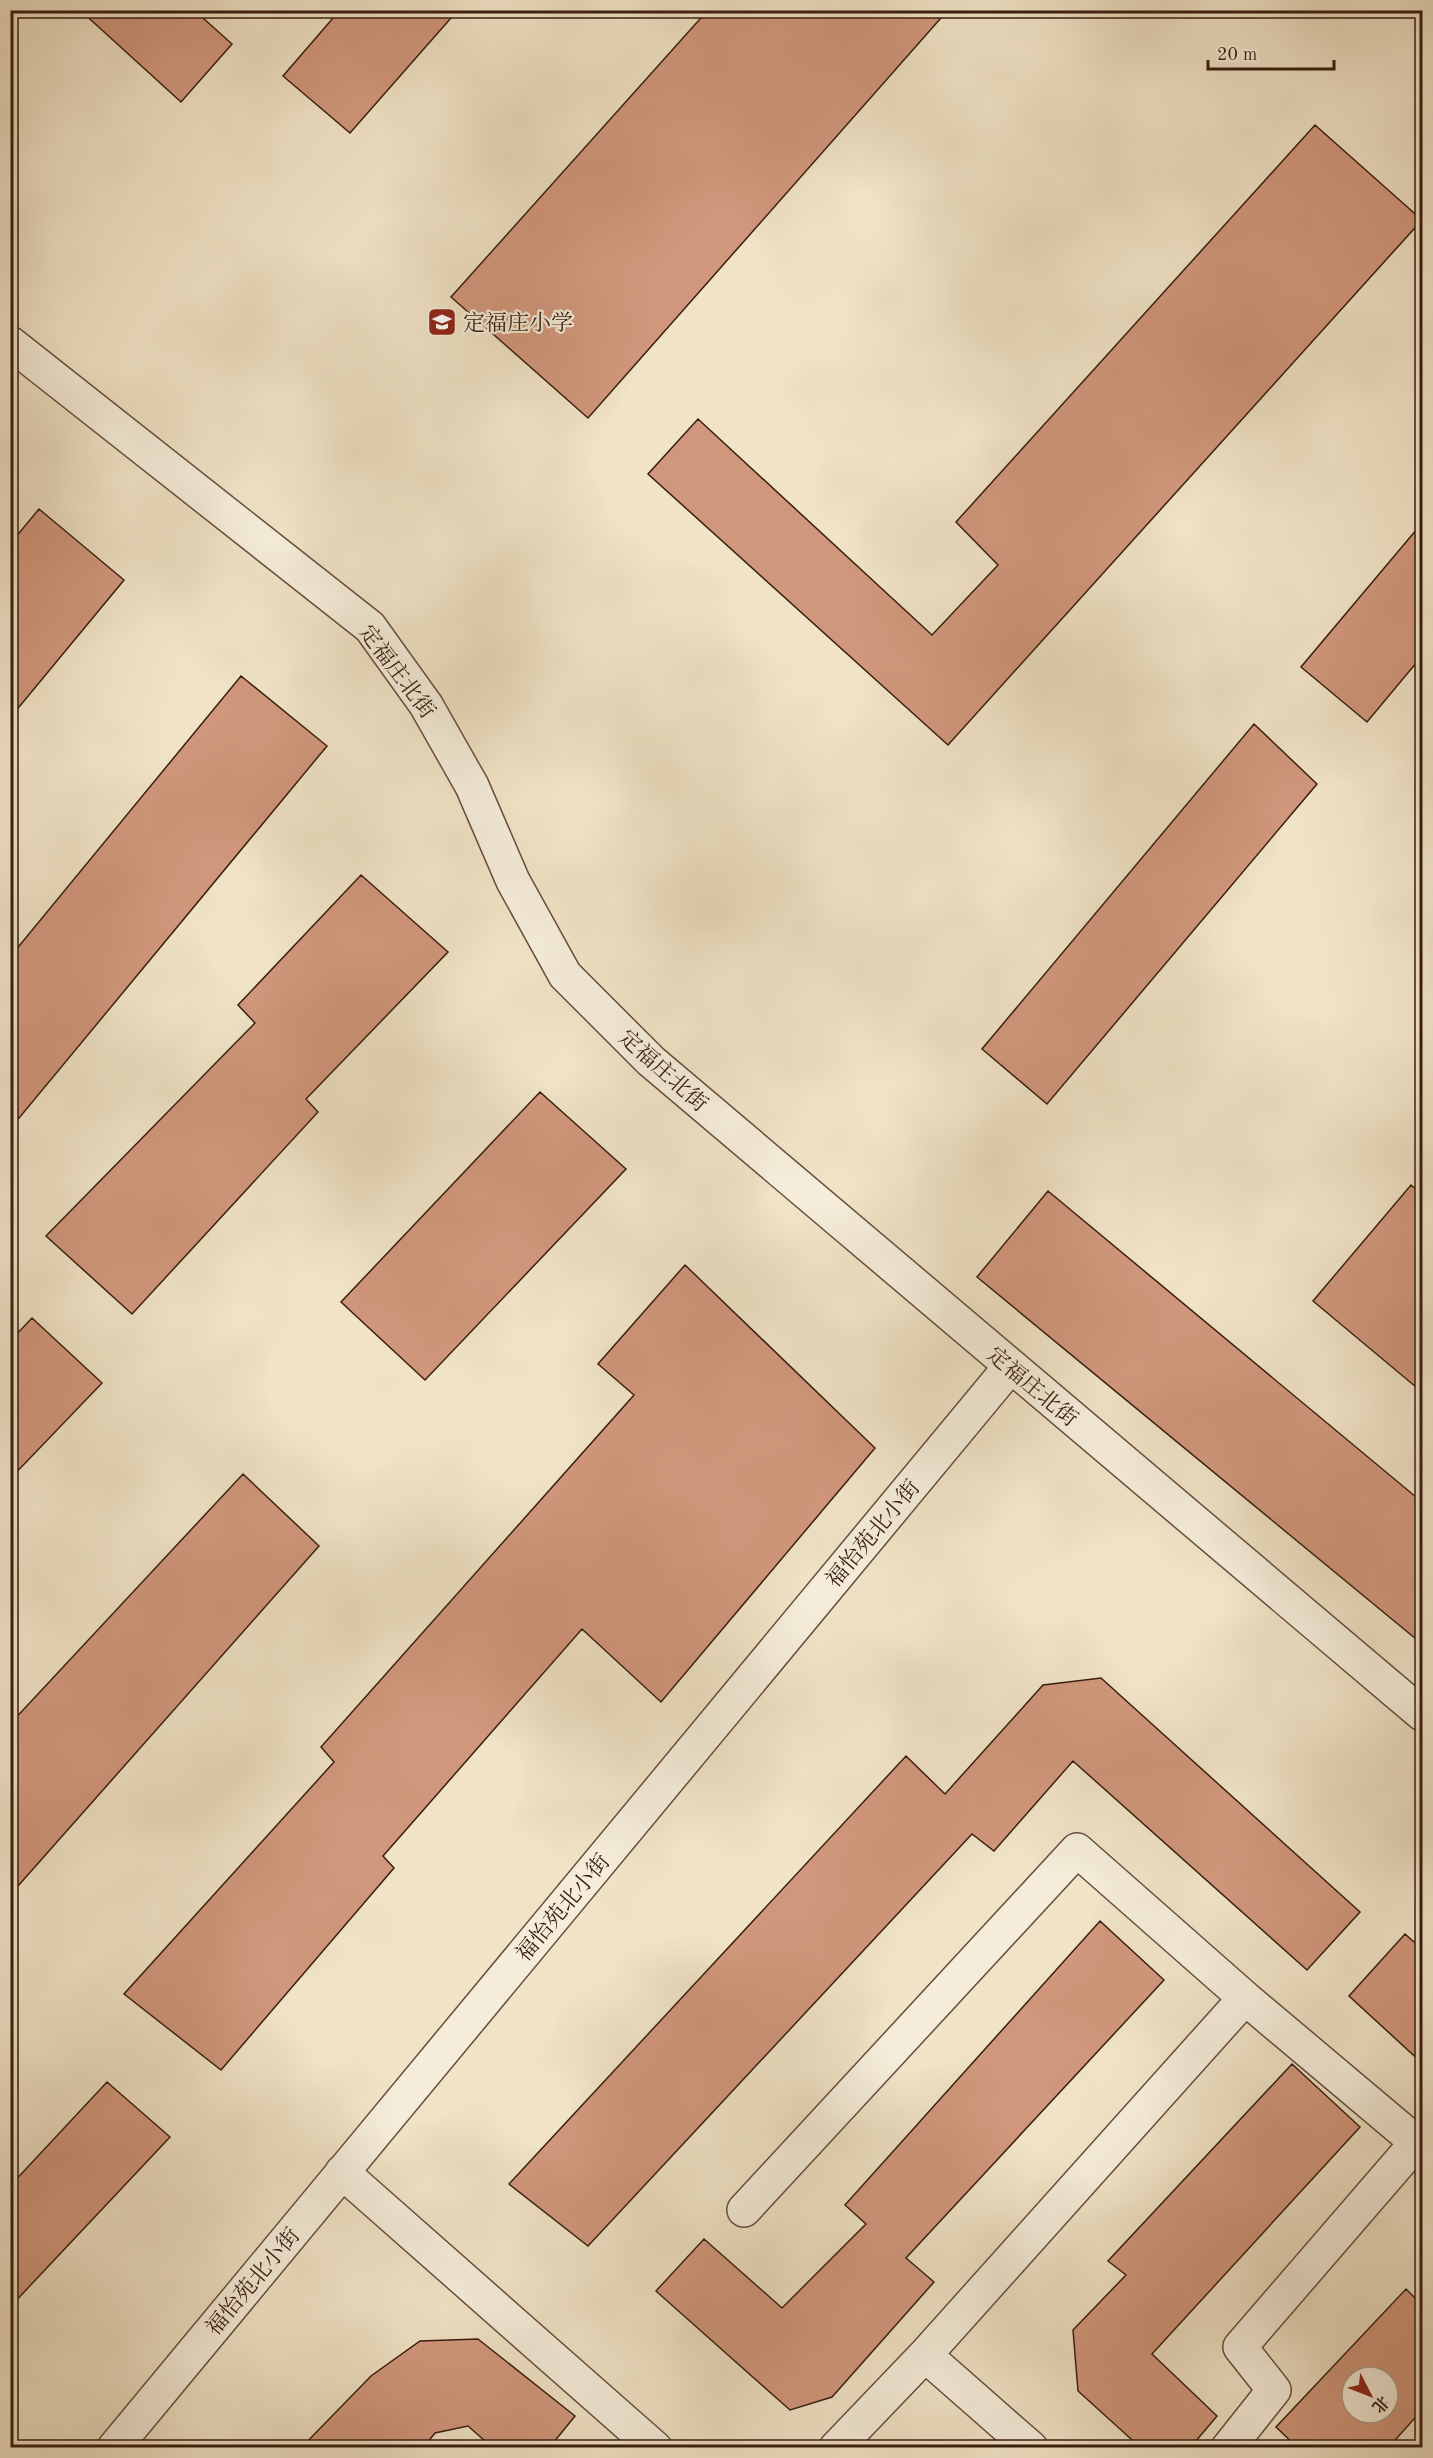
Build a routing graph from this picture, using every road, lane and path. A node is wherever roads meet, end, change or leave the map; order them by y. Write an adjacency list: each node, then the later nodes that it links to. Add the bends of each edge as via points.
1 (10, 343): 2 (street, 定福庄北街, via 370,627 426,705 472,786 513,881 565,975 651,1061)
2 (1010, 1367): 3 (street, 定福庄北街); 6 (street, 福怡苑北小街)
3 (1422, 1714)
4 (1245, 1998): 5 (street); 7 (street, via 1077,1850); 8 (street)
5 (1420, 2144): 13 (street, via 1240,2347 1274,2390)
6 (342, 2172): 9 (street, 福怡苑北小街); 10 (street)
7 (744, 2210)
8 (925, 2355): 11 (street); 12 (street)
9 (114, 2448)
10 (655, 2448)
11 (836, 2448)
12 (1031, 2448)
13 (1228, 2448)

